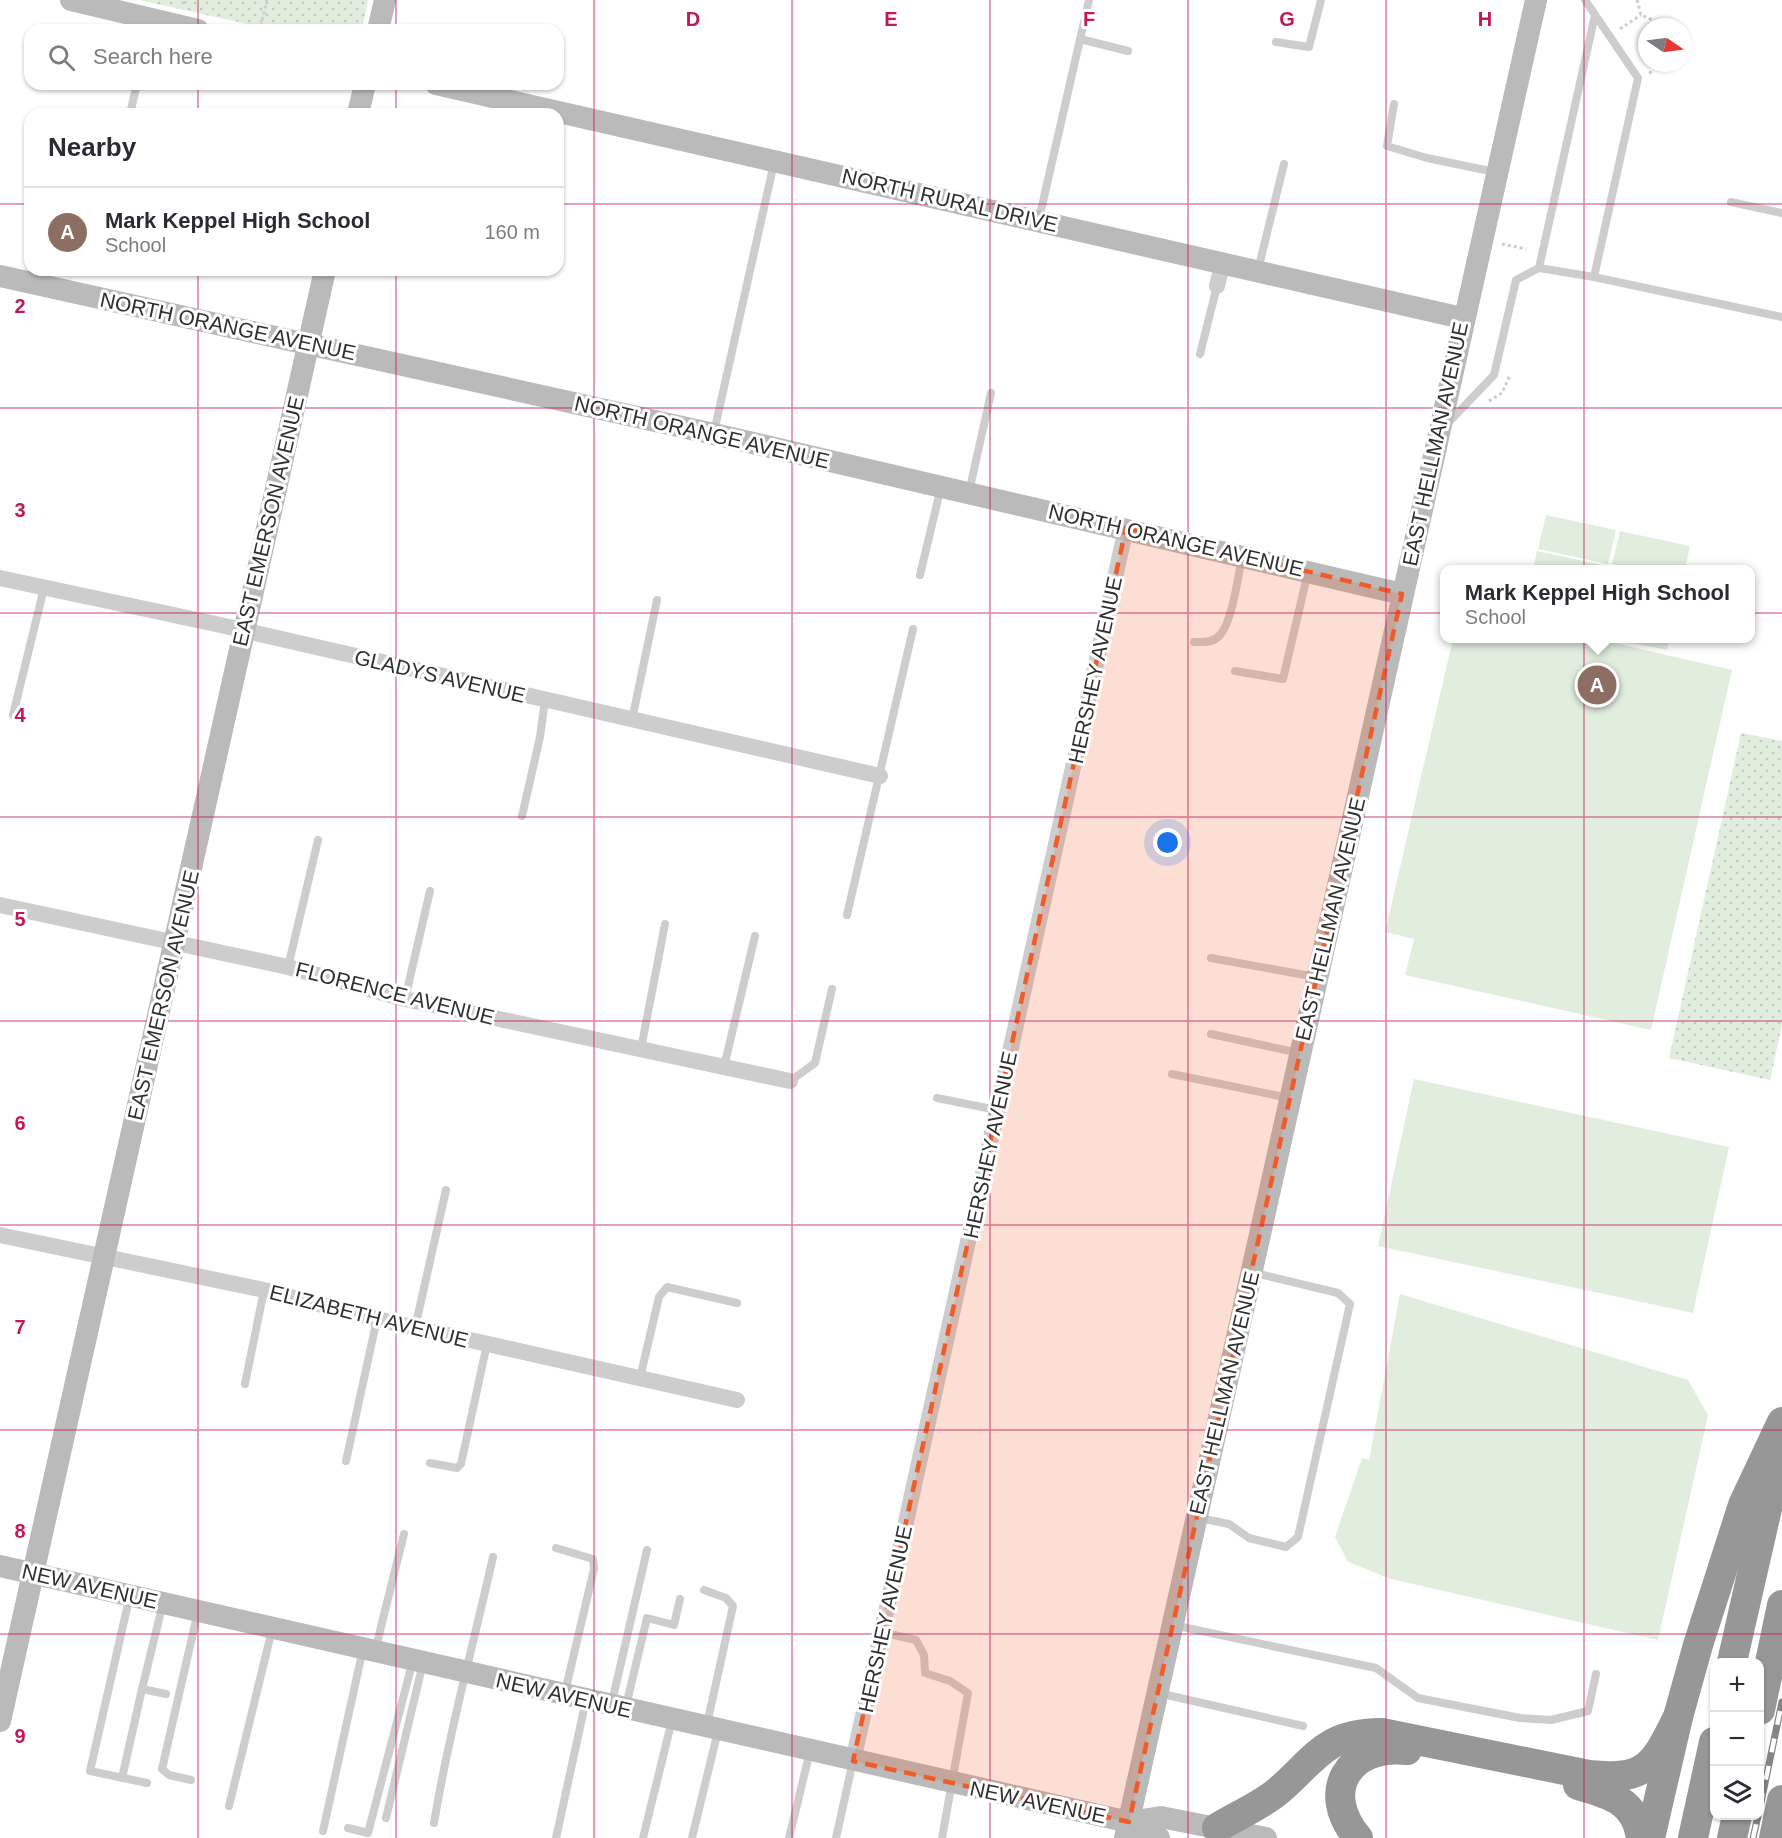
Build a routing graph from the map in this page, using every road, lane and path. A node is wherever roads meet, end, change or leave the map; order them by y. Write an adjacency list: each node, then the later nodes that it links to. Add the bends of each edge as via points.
1 (71, 0): 12 (street, via 128,10)
2 (267, 0): 13 (path)
3 (385, 0): 14 (street)
4 (1089, 0): 16 (lane)
5 (1321, 0): 17 (lane, via 1309,47)
6 (1536, 0): 29 (street, EAST HELLMAN AVENUE)
7 (1586, 0): 9 (lane)
8 (1636, 0): 10 (path)
9 (1595, 15): 36 (lane); 40 (lane, via 1638,78)
10 (1641, 15): 11 (path); 15 (path)
11 (1648, 18)
12 (149, 24)
13 (261, 24)
14 (379, 24)
15 (1620, 29)
16 (1080, 39): 18 (lane); 32 (lane)
17 (1276, 42)
18 (1128, 51)
19 (136, 90): 23 (lane)
20 (364, 90): 24 (street)
21 (463, 90): 25 (street, NORTH RURAL DRIVE)
22 (1394, 104): 29 (lane, via 1387,146)
23 (131, 108)
24 (359, 108)
25 (543, 108)
26 (564, 113): 27 (street, NORTH RURAL DRIVE)
27 (775, 160): 32 (street, NORTH RURAL DRIVE); 49 (lane)
28 (1284, 164): 37 (lane)
29 (1496, 172): 43 (street, EAST HELLMAN AVENUE)
30 (1731, 202): 31 (lane)
31 (1782, 213)
32 (1039, 220): 35 (street, NORTH RURAL DRIVE)
33 (1502, 244): 34 (path)
34 (1526, 249)
35 (1223, 262): 37 (street, NORTH RURAL DRIVE); 41 (street)
36 (1539, 268): 40 (lane); 50 (lane, via 1516,280 1494,375)
37 (1258, 270): 43 (street, NORTH RURAL DRIVE)
38 (0, 276): 44 (street, NORTH ORANGE AVENUE)
39 (323, 276): 44 (street, EAST EMERSON AVENUE)
40 (1594, 278): 42 (lane)
41 (1217, 286): 45 (lane)
42 (1782, 317)
43 (1462, 318): 50 (street, EAST HELLMAN AVENUE)
44 (309, 343): 49 (street, NORTH ORANGE AVENUE); 62 (street, EAST EMERSON AVENUE)
45 (1200, 354)
46 (1510, 371): 48 (path, via 1503,393)
47 (991, 393): 52 (lane)
48 (1486, 403)
49 (714, 434): 51 (street, NORTH ORANGE AVENUE)
50 (1437, 434): 59 (street, EAST HELLMAN AVENUE)
51 (941, 486): 52 (street, NORTH ORANGE AVENUE); 56 (lane)
52 (969, 493): 53 (street, NORTH ORANGE AVENUE)
53 (1126, 528): 54 (street, NORTH ORANGE AVENUE); 90 (street, HERSHEY AVENUE)
54 (1243, 555): 55 (street, NORTH ORANGE AVENUE); 63 (lane, via 1220,635 1209,643)
55 (1308, 572): 59 (street, NORTH ORANGE AVENUE); 64 (lane, via 1283,679)
56 (920, 575)
57 (0, 578): 58 (street, GLADYS AVENUE)
58 (44, 588): 62 (street, GLADYS AVENUE); 66 (lane)
59 (1402, 594): 79 (street, EAST HELLMAN AVENUE)
60 (657, 600): 67 (lane)
61 (914, 629): 68 (lane)
62 (243, 631): 65 (street, GLADYS AVENUE); 76 (street, EAST EMERSON AVENUE)
63 (1194, 642)
64 (1235, 671)
65 (545, 700): 67 (street, GLADYS AVENUE); 69 (lane)
66 (13, 715)
67 (632, 720): 68 (street, GLADYS AVENUE)
68 (880, 776): 73 (lane)
69 (522, 816)
70 (318, 840): 78 (lane)
71 (430, 891): 81 (lane)
72 (0, 905): 76 (street, FLORENCE AVENUE)
73 (847, 915)
74 (665, 924): 83 (lane)
75 (755, 936): 85 (lane)
76 (175, 943): 78 (street, FLORENCE AVENUE); 93 (street, EAST EMERSON AVENUE)
77 (1211, 958): 79 (lane)
78 (288, 967): 81 (street, FLORENCE AVENUE)
79 (1317, 977): 84 (street, EAST HELLMAN AVENUE)
80 (832, 989): 87 (lane, via 815,1063)
81 (405, 999): 83 (street, FLORENCE AVENUE)
82 (1211, 1034): 84 (lane)
83 (640, 1049): 85 (street, FLORENCE AVENUE)
84 (1300, 1053): 89 (street, EAST HELLMAN AVENUE)
85 (724, 1067): 87 (street, FLORENCE AVENUE)
86 (1172, 1074): 89 (lane)
87 (790, 1081)
88 (938, 1098): 90 (lane)
89 (1290, 1098): 94 (street, EAST HELLMAN AVENUE)
90 (997, 1110): 122 (street, HERSHEY AVENUE)
91 (446, 1190): 98 (lane)
92 (0, 1235): 93 (street, ELIZABETH AVENUE)
93 (104, 1255): 95 (street, ELIZABETH AVENUE); 113 (street, EAST EMERSON AVENUE)
94 (1251, 1272): 107 (street, EAST HELLMAN AVENUE); 107 (lane, via 1338,1293 1350,1304 1298,1537 1286,1547 1249,1538 1229,1524)
95 (264, 1290): 97 (street, ELIZABETH AVENUE); 101 (lane)
96 (737, 1303): 100 (lane, via 667,1287 659,1297)
97 (377, 1319): 98 (street, ELIZABETH AVENUE); 105 (lane)
98 (415, 1328): 99 (street, ELIZABETH AVENUE)
99 (488, 1344): 100 (street, ELIZABETH AVENUE); 106 (lane, via 461,1464 457,1468)
100 (640, 1378): 102 (street, ELIZABETH AVENUE)
101 (245, 1384)
102 (736, 1400)
103 (1782, 1422): 135 (highway, via 1743,1505)
104 (1782, 1445): 124 (highway)
105 (346, 1461)
106 (430, 1463)
107 (1196, 1518): 120 (street, EAST HELLMAN AVENUE)
108 (404, 1534): 123 (lane)
109 (556, 1548): 132 (lane, via 593,1559 594,1569)
110 (647, 1550): 134 (lane)
111 (493, 1557): 126 (lane)
112 (0, 1566): 113 (street, NEW AVENUE)
113 (32, 1573): 115 (street, NEW AVENUE); 137 (street, EAST EMERSON AVENUE)
114 (704, 1590): 139 (lane, via 726,1598 733,1606)
115 (130, 1595): 117 (street, NEW AVENUE); 143 (lane, via 90,1771)
116 (680, 1599): 134 (lane, via 674,1625 647,1618)
117 (163, 1603): 119 (street, NEW AVENUE); 128 (lane)
118 (1782, 1605): 129 (highway)
119 (198, 1611): 121 (street, NEW AVENUE); 144 (lane, via 162,1769 169,1775)
120 (1172, 1625): 127 (lane, via 1376,1668 1418,1698 1520,1718 1551,1719 1588,1711); 130 (street, EAST HELLMAN AVENUE)
121 (273, 1627): 123 (street, NEW AVENUE); 148 (lane)
122 (881, 1632): 142 (street, HERSHEY AVENUE); 146 (lane, via 916,1640 924,1654 925,1673 950,1681 969,1693)
123 (369, 1650): 125 (street, NEW AVENUE); 155 (lane)
124 (1733, 1658)
125 (418, 1661): 126 (street, NEW AVENUE); 149 (lane); 152 (lane, via 368,1833)
126 (467, 1672): 132 (street, NEW AVENUE); 151 (lane, via 457,1701)
127 (1596, 1674)
128 (142, 1689): 131 (lane); 143 (lane)
129 (1764, 1691)
130 (1157, 1693): 138 (lane); 154 (street, EAST HELLMAN AVENUE)
131 (166, 1694)
132 (564, 1695): 133 (street, NEW AVENUE)
133 (586, 1700): 134 (street, NEW AVENUE); 156 (lane)
134 (618, 1707): 136 (street, NEW AVENUE)
135 (1678, 1717): 153 (highway, via 1659,1754 1641,1772 1617,1778 1403,1737 1362,1733 1327,1744 1276,1792); 166 (highway)
136 (672, 1720): 139 (street, NEW AVENUE); 157 (lane)
137 (0, 1721)
138 (1303, 1726)
139 (712, 1729): 140 (street, NEW AVENUE); 158 (lane)
140 (810, 1751): 142 (street, NEW AVENUE); 159 (lane)
141 (1710, 1760): 167 (highway)
142 (853, 1761): 146 (street, NEW AVENUE); 160 (lane)
143 (122, 1778): 145 (lane)
144 (191, 1780)
145 (147, 1783)
146 (951, 1783): 154 (street, NEW AVENUE); 161 (lane)
147 (1782, 1800): 169 (highway)
148 (229, 1806)
149 (386, 1818)
150 (1736, 1820): 168 (highway)
151 (434, 1823)
152 (348, 1828)
153 (1217, 1828): 154 (street, NEW AVENUE, via 1161,1817); 163 (street, NEW AVENUE)
154 (1127, 1830): 162 (street, NEW AVENUE)
155 (323, 1831)
156 (556, 1838)
157 (644, 1838)
158 (692, 1838)
159 (789, 1838)
160 (836, 1838)
161 (942, 1838)
162 (1160, 1838)
163 (1266, 1838)
164 (1358, 1838): 165 (highway, via 1344,1822 1340,1791 1344,1774 1368,1754 1397,1749 1599,1791 1622,1801 1635,1816)
165 (1641, 1838)
166 (1650, 1838)
167 (1693, 1838)
168 (1732, 1838)
169 (1774, 1838)

